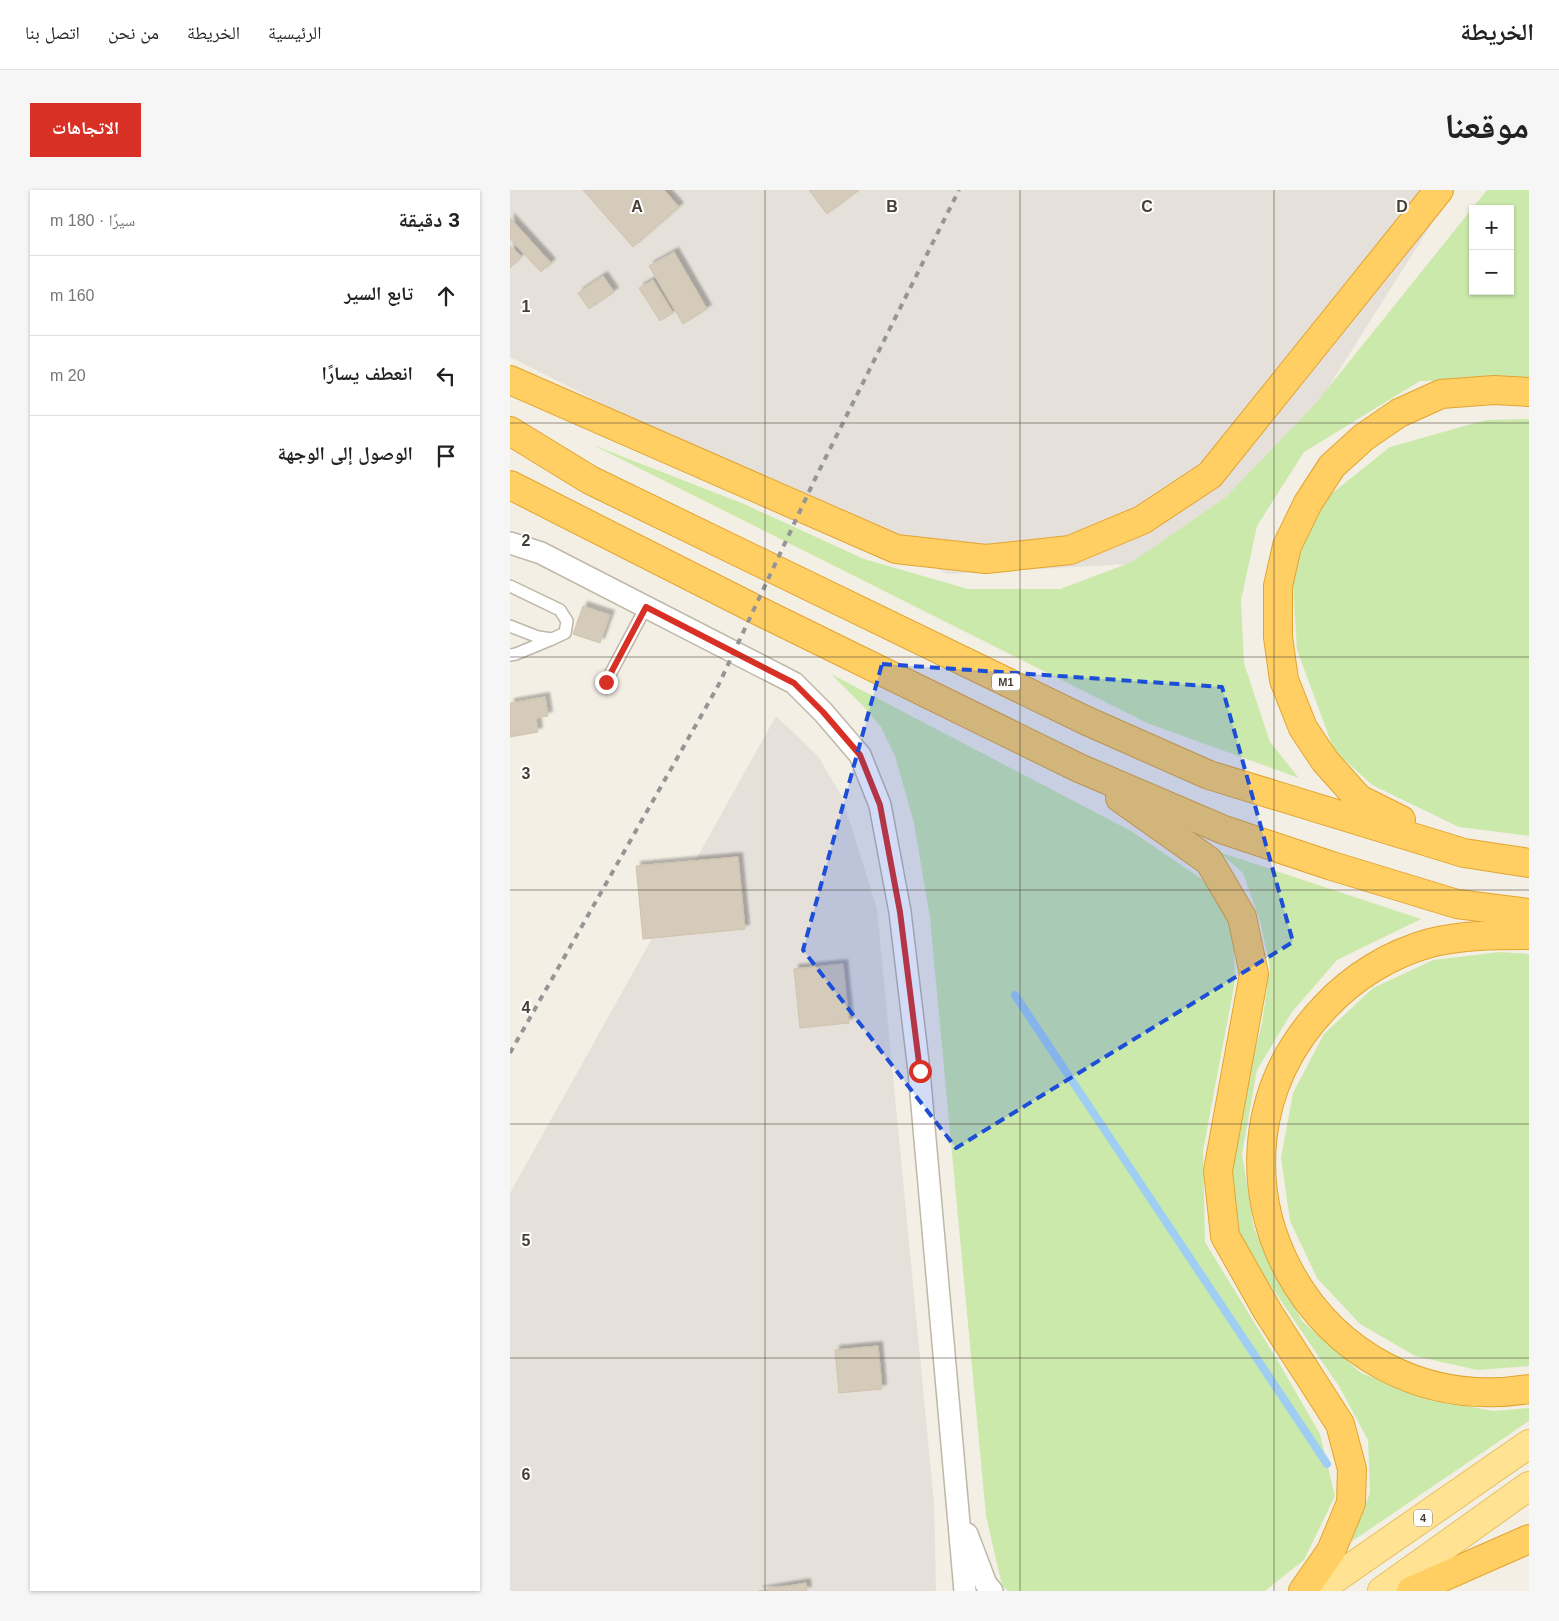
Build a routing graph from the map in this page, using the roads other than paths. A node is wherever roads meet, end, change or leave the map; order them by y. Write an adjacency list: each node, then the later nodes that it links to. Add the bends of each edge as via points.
1 (1439, 190): 2 (highway, via 1210,475 1142,520 1070,550 986,559 896,549)
2 (510, 380)
3 (1529, 392): 14 (highway, via 1494,390 1441,394 1399,413 1364,437 1332,466 1308,502 1287,546 1278,586 1278,637 1284,680 1303,728 1325,762 1359,798)
4 (510, 431): 14 (highway, M1, via 590,480 1087,722 1209,775)
5 (510, 485): 13 (highway)
6 (510, 543): 8 (street, via 541,553)
7 (510, 586): 10 (lane, via 560,610 567,621 565,633)
8 (646, 607): 12 (lane); 21 (street, via 794,683 860,755 880,805 900,912 920,1071)
9 (510, 626): 10 (lane)
10 (552, 639): 11 (lane)
11 (510, 655)
12 (606, 682)
13 (1078, 768): 16 (highway, via 1224,830 1332,866 1457,904); 25 (highway, via 1209,861 1242,918 1254,974 1218,1171 1225,1236 1268,1312 1340,1424 1352,1469 1350,1503 1338,1535 1331,1551)
14 (1464, 853): 15 (highway, M1)
15 (1529, 863)
16 (1529, 914)
17 (1529, 935): 18 (highway, via 1464,936 1429,944 1364,973 1336,995 1311,1021 1276,1082 1266,1116 1261,1151 1262,1187 1268,1221 1280,1255 1312,1308 1343,1339 1372,1360 1404,1376 1438,1386 1473,1392)
18 (1529, 1389)
19 (1529, 1444): 26 (main road, 4)
20 (1529, 1486): 27 (main road)
21 (958, 1510): 23 (street); 24 (street, via 986,1584)
22 (1529, 1539): 28 (highway)
23 (965, 1591)
24 (992, 1591)
25 (1303, 1591)
26 (1317, 1591)
27 (1382, 1591)
28 (1411, 1591)

